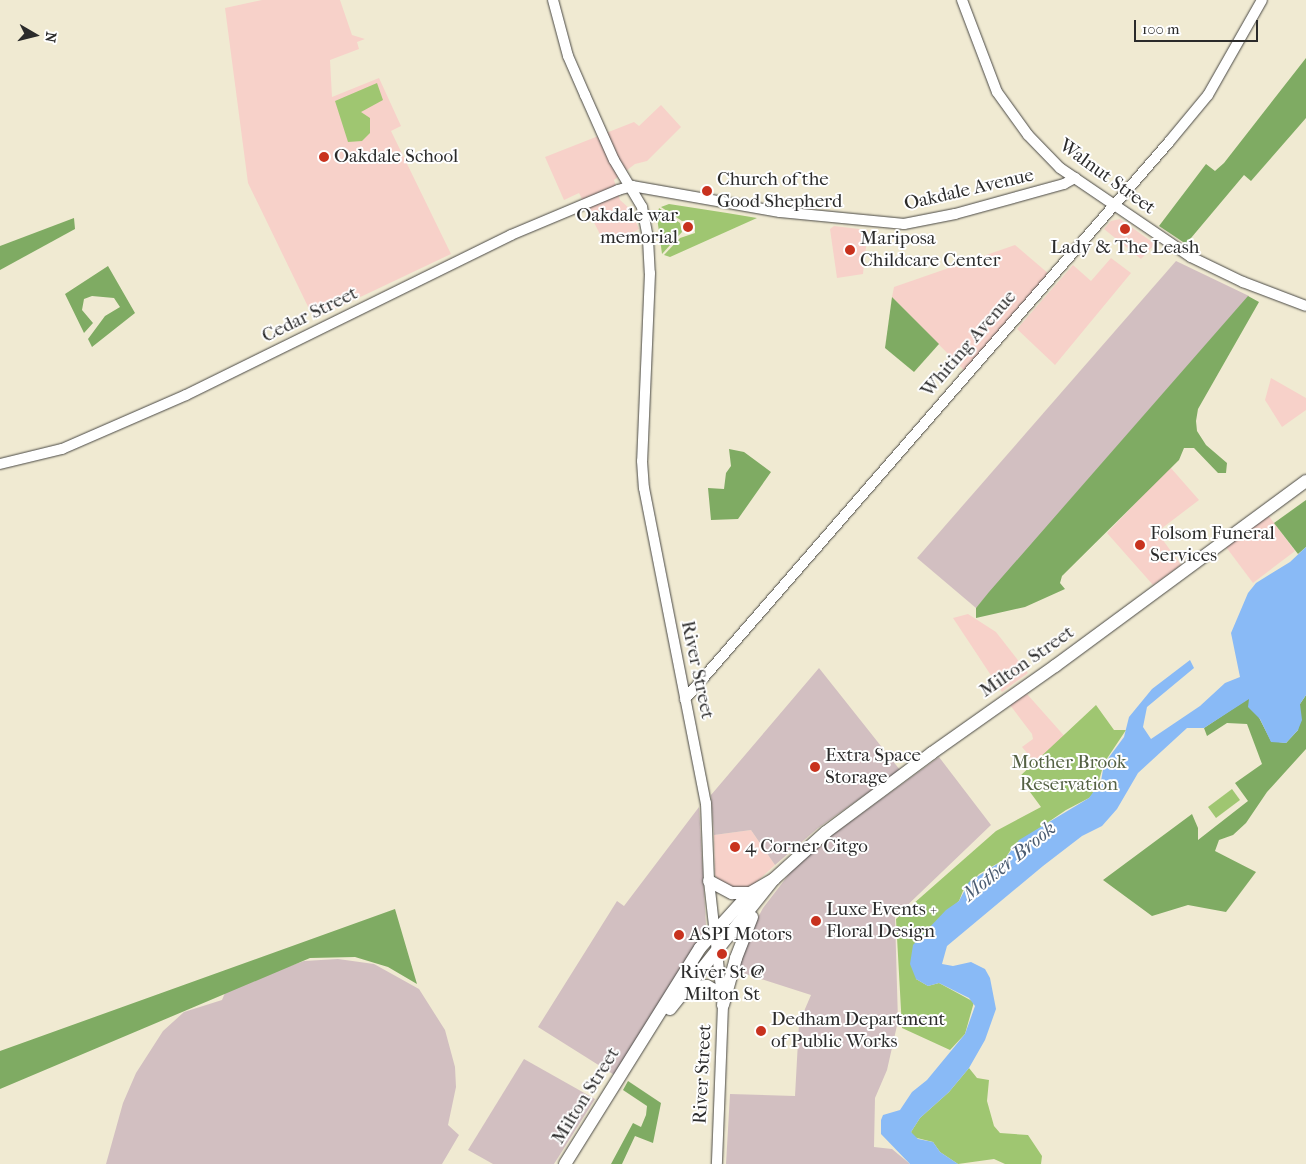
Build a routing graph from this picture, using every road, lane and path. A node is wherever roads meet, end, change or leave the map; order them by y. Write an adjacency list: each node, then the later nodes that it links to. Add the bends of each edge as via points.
1 (552, 0): 5 (street, River Street, via 568,56 614,160)
2 (962, 0): 4 (street, Walnut Street, via 997,92 1034,142)
3 (1262, 0): 6 (street, Whiting Avenue, via 1208,95)
4 (1075, 178): 5 (street, Oakdale Avenue, via 1064,184 955,214 904,224 780,212); 6 (street, Walnut Street)
5 (632, 186): 8 (street, Cedar Street, via 598,197 511,235 186,395 80,442 29,459); 10 (street, River Street, via 643,213 650,273 642,461 644,488)
6 (1115, 205): 7 (street, Walnut Street, via 1178,249 1222,273); 10 (street, Whiting Avenue)
7 (1306, 306)
8 (0, 464)
9 (1306, 481): 12 (main road, Milton Street, via 826,832)
10 (685, 699): 11 (street, River Street, via 704,790)
11 (709, 881): 12 (main road, via 732,893); 13 (street, River Street)
12 (756, 896): 13 (main road, Milton Street); 14 (main road, Milton Street); 16 (main road)
13 (715, 931): 14 (street, River Street); 17 (main road, Milton Street, via 700,948)
14 (718, 950): 15 (main road, Milton Street); 16 (street, River Street)
15 (689, 986): 16 (main road, via 707,986); 17 (main road, Milton Street)
16 (723, 1000): 19 (street, River Street)
17 (639, 1048): 18 (main road, Milton Street)
18 (565, 1164)
19 (717, 1164)

